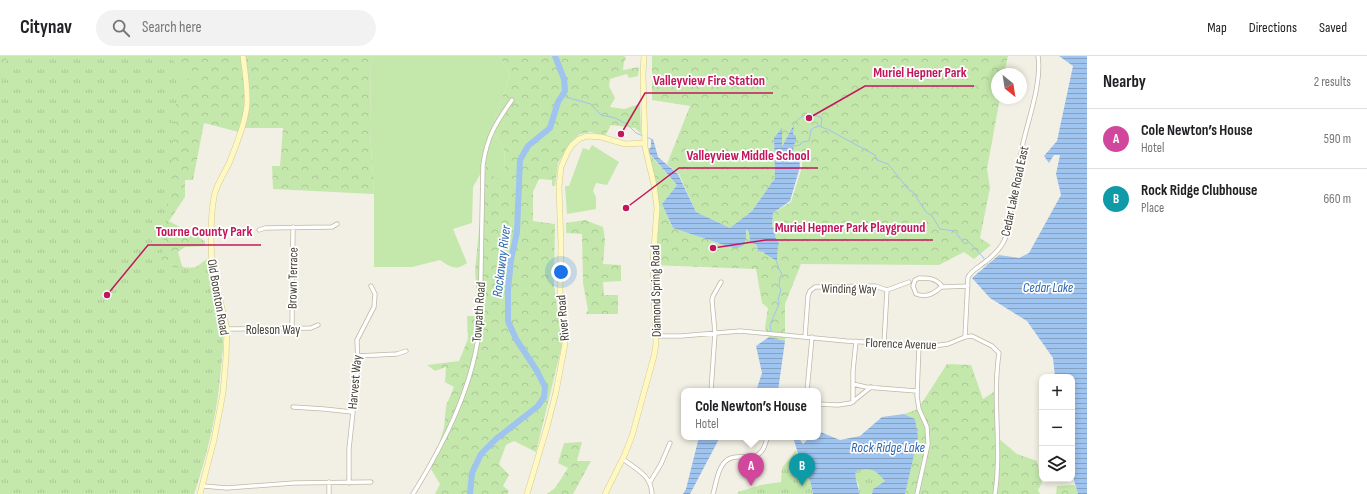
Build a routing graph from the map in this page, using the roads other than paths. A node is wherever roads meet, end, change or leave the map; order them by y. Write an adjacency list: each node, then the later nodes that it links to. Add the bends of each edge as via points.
1 (243, 56): 16 (street, Old Boonton Road, via 246,112 233,153 215,193 211,238 212,267)
2 (644, 56): 5 (street, Diamond Spring Road)
3 (1038, 56): 13 (street, Cedar Lake Road East, via 1039,68 1005,239 1003,244 970,274)
4 (512, 100): 47 (street, Towpath Road, via 493,129 483,165 480,322 472,369 447,431)
5 (645, 138): 19 (street, Diamond Spring Road, via 657,216 652,273); 48 (street, River Road, via 626,144 587,136 572,146 561,167 560,290 565,344 556,392)
6 (337, 224): 7 (street, via 332,227)
7 (293, 227): 8 (street); 17 (street, Brown Terrace)
8 (259, 230)
9 (721, 282): 18 (street, via 712,300)
10 (909, 282): 14 (street)
11 (371, 286): 27 (street, Harvest Way, via 375,294 374,307 357,340)
12 (942, 286): 12 (street, via 936,292 924,296 914,291 914,282 919,278 936,281); 13 (street)
13 (968, 286): 22 (street, Cedar Lake Road East)
14 (887, 290): 20 (street, Winding Way, via 875,286 815,287 808,296); 24 (street)
15 (318, 325): 17 (street, Roleson Way)
16 (227, 329): 17 (street, Roleson Way); 44 (street, Old Boonton Road, via 223,393)
17 (292, 329)
18 (715, 333): 19 (street, Florence Avenue); 20 (street, Florence Avenue, via 740,331); 30 (street)
19 (656, 336): 39 (street, Diamond Spring Road, via 654,356 637,421)
20 (805, 337): 21 (street, Florence Avenue)
21 (812, 337): 23 (street, Florence Avenue); 31 (street)
22 (965, 337): 25 (street, Florence Avenue, via 940,345); 53 (street, via 972,336 992,346 999,353 996,407 998,467)
23 (856, 342): 24 (street, Florence Avenue); 28 (street)
24 (884, 343): 25 (street, Florence Avenue)
25 (919, 345): 32 (street)
26 (406, 351): 27 (street, via 397,354)
27 (357, 356): 36 (street, Harvest Way)
28 (853, 384): 29 (street); 33 (street)
29 (871, 387): 32 (street); 33 (street)
30 (711, 388)
31 (807, 388)
32 (916, 391): 52 (street, via 928,439)
33 (853, 402): 34 (street)
34 (821, 404)
35 (293, 407): 36 (street)
36 (352, 412): 43 (street, Harvest Way)
37 (766, 440): 51 (street, via 762,452 757,455 731,458 723,464)
38 (670, 443): 42 (street)
39 (623, 459): 42 (street); 49 (street, Diamond Spring Road)
40 (330, 482): 43 (street); 44 (street, via 278,483 227,488); 46 (street)
41 (371, 482): 43 (street)
42 (650, 482): 50 (street)
43 (349, 483)
44 (203, 486): 45 (street, Old Boonton Road)
45 (200, 494)
46 (329, 494)
47 (412, 494)
48 (527, 494)
49 (605, 494)
50 (652, 494)
51 (713, 494)
52 (917, 494)
53 (995, 494)

